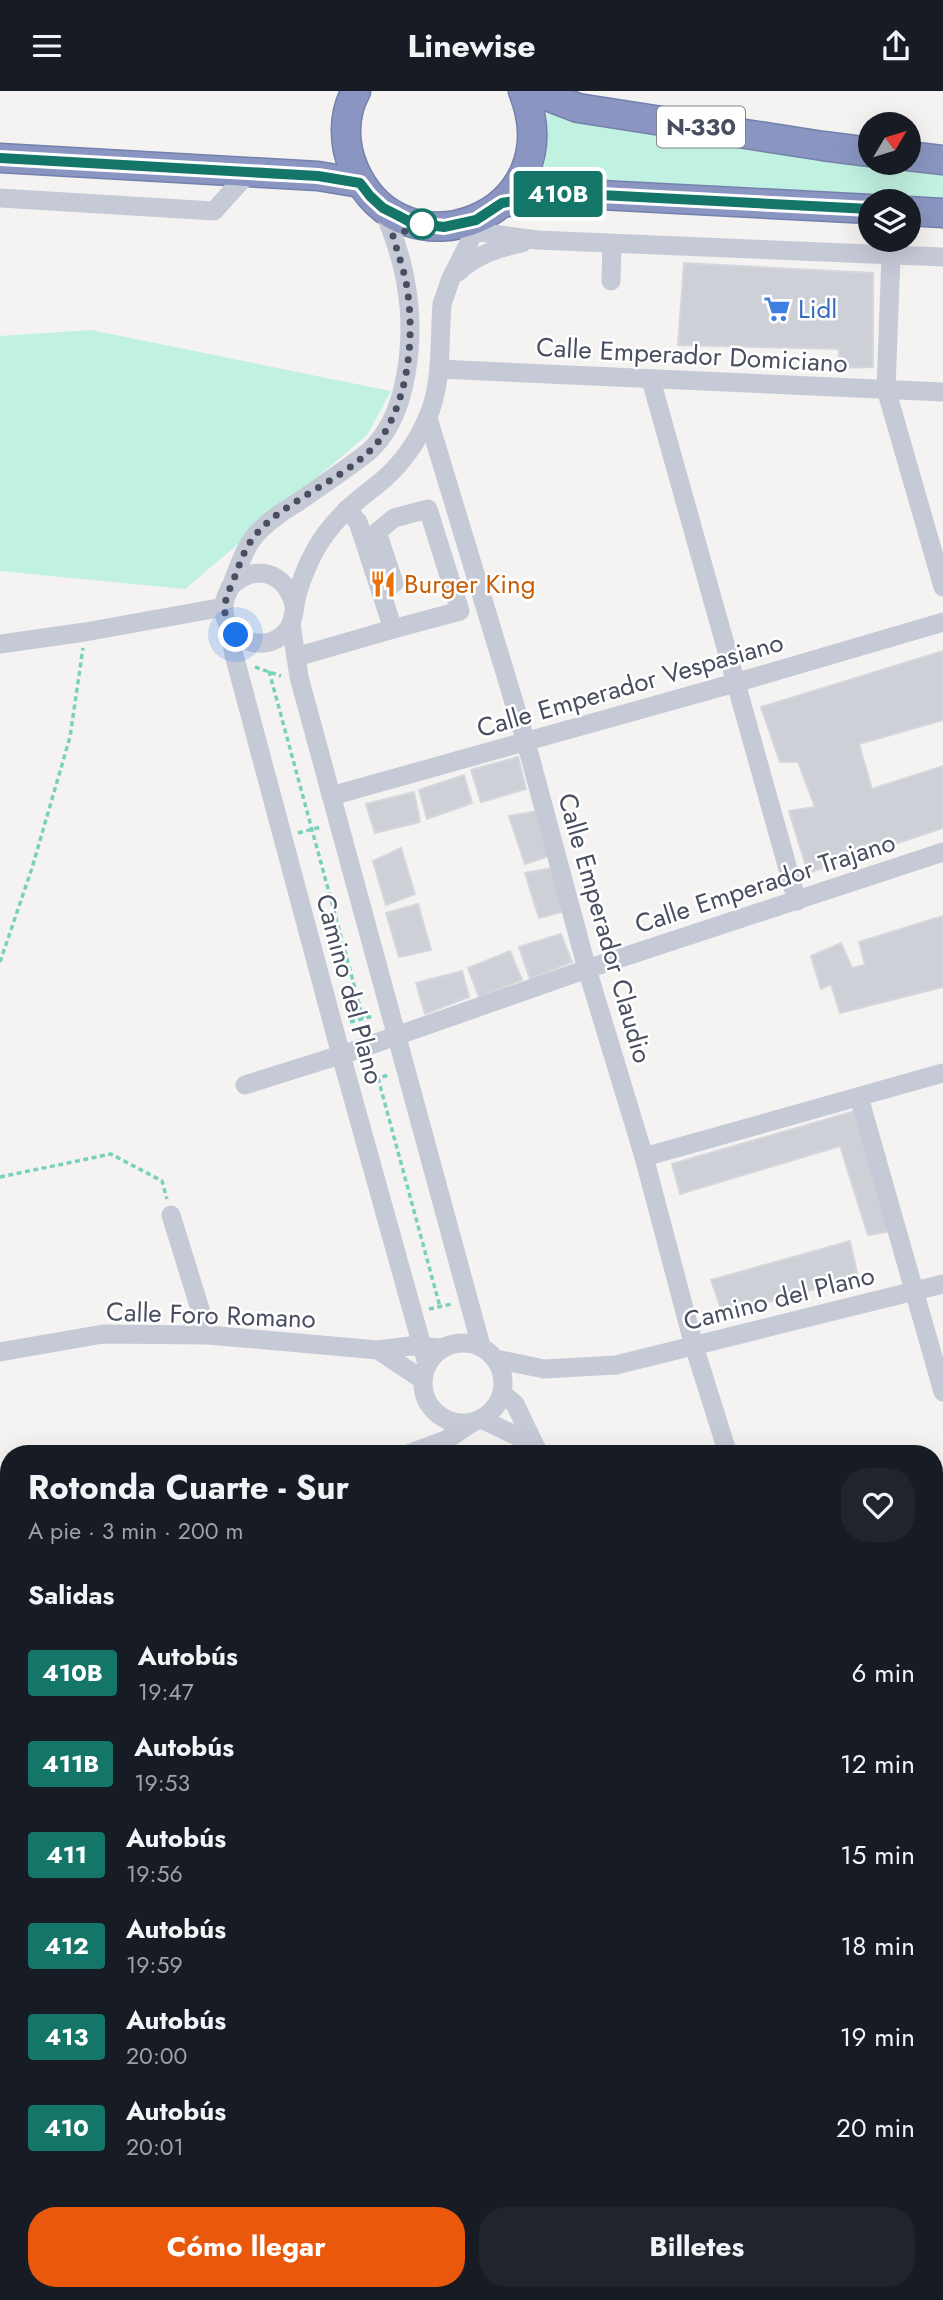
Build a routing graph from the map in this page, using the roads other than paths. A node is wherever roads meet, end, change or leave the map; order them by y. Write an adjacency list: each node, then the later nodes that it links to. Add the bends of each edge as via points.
1 (356, 91): 9 (highway, via 345,128 348,156)
2 (523, 91): 11 (highway, via 534,135 519,184)
3 (534, 91): 4 (highway, N-330, via 578,107)
4 (858, 150)
5 (4, 157): 8 (highway)
6 (921, 157): 7 (highway)
7 (943, 160)
8 (249, 172): 9 (highway); 10 (street, via 214,211)
9 (360, 183): 12 (highway)
10 (0, 198)
11 (502, 203): 13 (highway, via 562,193); 16 (highway)
12 (383, 208): 16 (highway, via 412,223); 29 (street, via 406,283 410,329 405,378 394,417 370,451 253,538)
13 (858, 208)
14 (921, 212): 15 (highway)
15 (943, 213)
16 (469, 225): 17 (street); 21 (street)
17 (537, 240): 18 (street); 21 (street, via 490,251)
18 (612, 244): 19 (street); 22 (street)
19 (891, 255): 20 (street); 25 (street)
20 (943, 257)
21 (451, 278): 23 (street, via 442,304)
22 (611, 281)
23 (439, 369): 24 (street, Calle Emperador Domiciano); 27 (street)
24 (651, 380): 25 (street, Calle Emperador Domiciano); 39 (street)
25 (886, 390): 26 (street, Calle Emperador Domiciano); 30 (street)
26 (943, 392)
27 (428, 418): 28 (street, via 401,461); 40 (street, Calle Emperador Claudio)
28 (347, 509): 31 (street, via 358,522); 33 (street, via 320,542)
29 (230, 587): 32 (street); 33 (street, via 250,574 274,576 291,593)
30 (943, 587)
31 (382, 593): 36 (street); 36 (street, via 394,583 377,532 394,518 428,509 460,611)
32 (224, 607): 35 (street); 37 (street)
33 (293, 614): 35 (street, via 276,639 255,644); 38 (street, Camino del Plano)
34 (943, 622): 39 (street, Calle Emperador Vespasiano)
35 (229, 627): 46 (street, Camino del Plano)
36 (393, 629): 38 (street)
37 (0, 644)
38 (297, 667): 41 (street, Camino del Plano)
39 (735, 683): 40 (street, Calle Emperador Vespasiano); 43 (street)
40 (526, 742): 41 (street, Calle Emperador Vespasiano); 44 (street, Calle Emperador Claudio)
41 (331, 796): 45 (street, Camino del Plano)
42 (943, 852): 43 (street, Calle Emperador Trajano)
43 (797, 901): 44 (street, Calle Emperador Trajano)
44 (587, 969): 45 (street, Calle Emperador Trajano); 50 (street, Calle Emperador Claudio)
45 (395, 1037): 46 (street, Calle Emperador Trajano); 55 (street, Camino del Plano)
46 (341, 1055): 48 (street, Calle Emperador Trajano); 60 (street, Camino del Plano)
47 (943, 1073): 49 (street)
48 (245, 1085)
49 (859, 1097): 50 (street); 53 (street)
50 (644, 1157): 56 (street, Calle Emperador Claudio)
51 (171, 1215): 54 (street)
52 (943, 1284): 53 (street, Camino del Plano)
53 (914, 1291): 56 (street, Camino del Plano); 63 (street)
54 (208, 1335): 57 (street, Calle Foro Romano); 58 (street, Calle Foro Romano, via 103,1334)
55 (481, 1346): 59 (street); 60 (street, Calle Foro Romano, via 457,1343)
56 (694, 1346): 61 (street, Camino del Plano, via 616,1365); 70 (street, Calle Emperador Claudio)
57 (378, 1350): 60 (street, Calle Foro Romano); 60 (street, Calle Foro Romano)
58 (0, 1352)
59 (496, 1360): 61 (street, Camino del Plano); 62 (street, via 503,1375)
60 (424, 1363): 64 (street, via 426,1398)
61 (544, 1369): 62 (street, Camino del Plano)
62 (503, 1392): 65 (street, via 494,1409); 69 (street, via 515,1404)
63 (943, 1392)
64 (438, 1414): 65 (street, via 455,1422); 66 (street)
65 (477, 1420): 67 (street); 68 (street)
66 (447, 1445)
67 (450, 1445)
68 (529, 1445)
69 (535, 1445)
70 (724, 1445)

